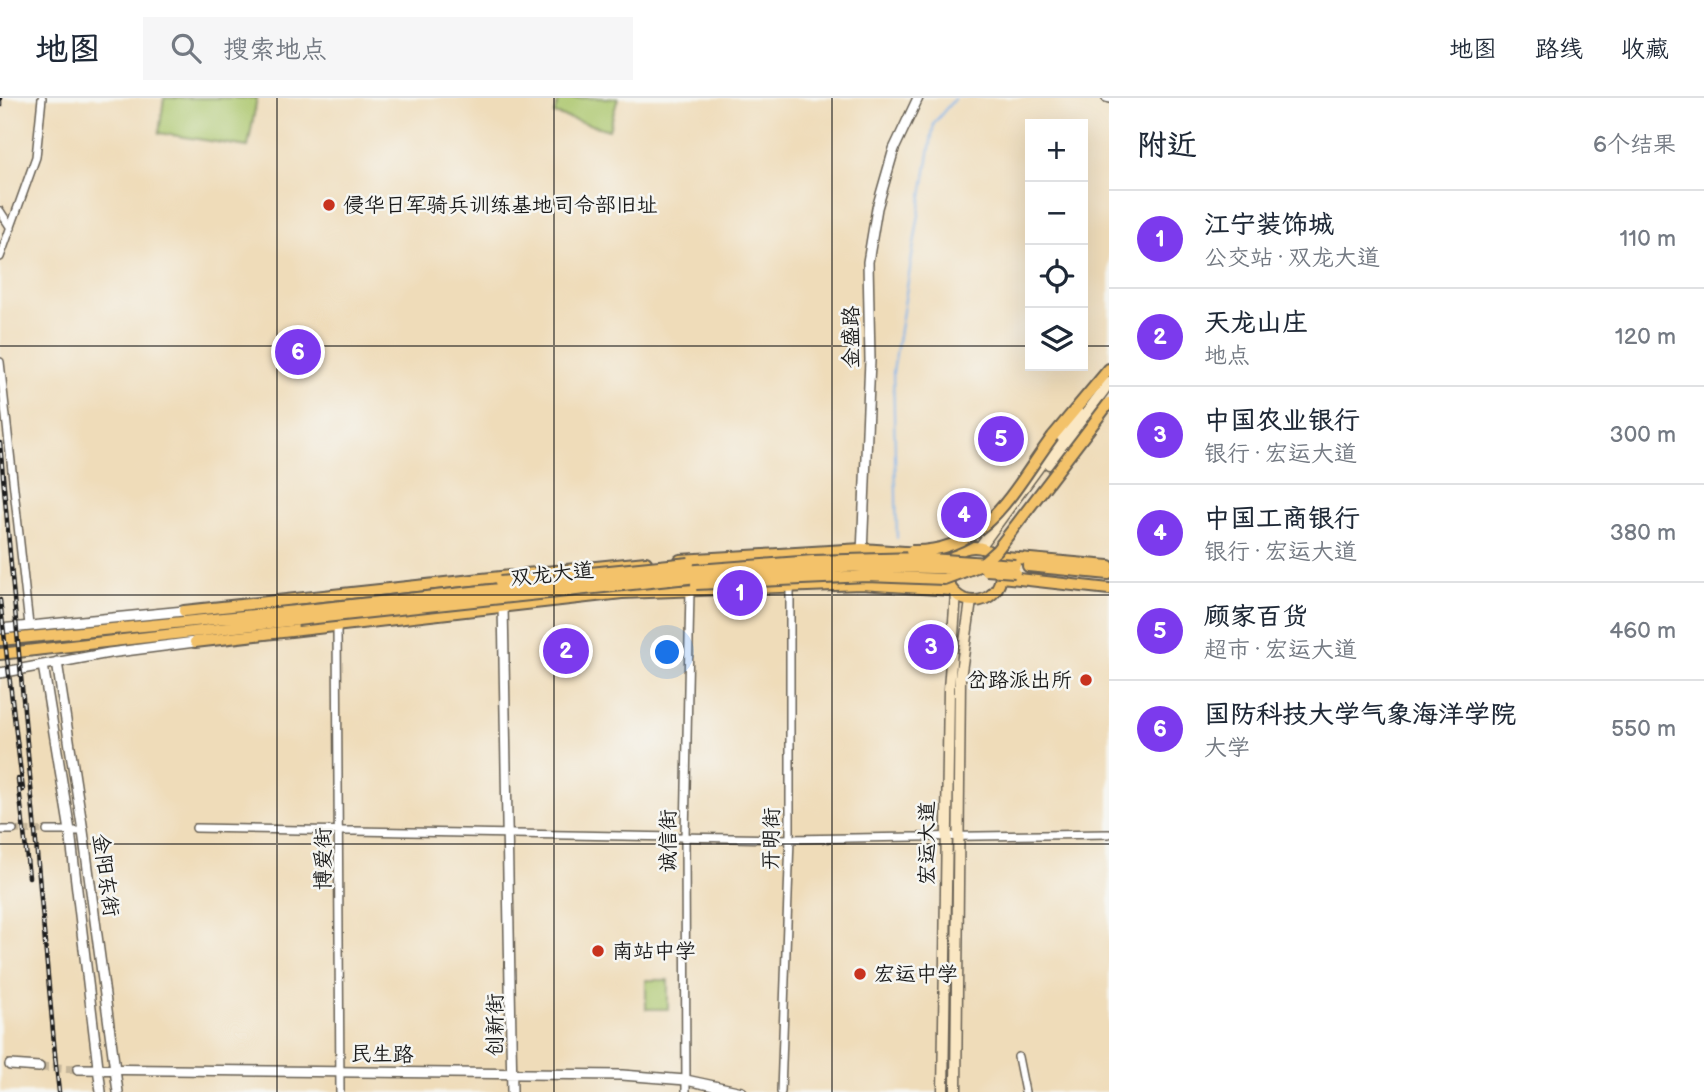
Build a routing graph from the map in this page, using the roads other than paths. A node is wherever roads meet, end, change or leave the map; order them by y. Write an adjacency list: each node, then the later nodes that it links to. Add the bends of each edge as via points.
1 (42, 98): 4 (street, via 36,158)
2 (918, 98): 10 (street, 金盛路, via 894,149 868,262 870,359)
3 (0, 211): 4 (street)
4 (11, 228): 5 (street)
5 (0, 257)
6 (0, 362): 28 (street)
7 (1109, 370): 11 (main road); 22 (highway, bridge, via 988,523 949,548 629,568 495,583)
8 (1109, 383): 11 (main road)
9 (1109, 403): 17 (highway, bridge, via 997,550 962,575 923,580 867,576)
10 (862, 549): 12 (highway, 双龙大道); 16 (street, 金盛路); 25 (highway, 双龙大道, via 607,565)
11 (987, 551): 12 (highway, via 966,548); 13 (highway); 14 (highway)
12 (953, 556): 21 (highway, via 947,573)
13 (1109, 566)
14 (1001, 577): 19 (highway); 23 (highway, via 995,592)
15 (1109, 577): 17 (highway, 双龙大道, bridge, via 858,566); 22 (highway, 双龙大道, bridge, via 916,558 853,558)
16 (861, 584): 18 (highway, 双龙大道); 21 (highway, 双龙大道)
17 (620, 585): 26 (highway, 双龙大道, bridge)
18 (790, 586): 20 (highway, 双龙大道); 50 (street, 开明街)
19 (1109, 589)
20 (690, 590): 24 (highway, 双龙大道); 48 (street, 诚信街)
21 (954, 592): 23 (highway); 49 (main road, 宏运大道)
22 (420, 597): 26 (highway, 双龙大道, bridge)
23 (971, 601): 46 (main road, 宏运大道, via 960,678)
24 (503, 605): 29 (highway, 双龙大道); 47 (street, 创新街)
25 (184, 611): 27 (street)
26 (297, 615): 31 (highway, 双龙大道); 34 (highway, 双龙大道)
27 (97, 620): 28 (street); 31 (street)
28 (29, 625): 30 (street)
29 (337, 626): 33 (highway, 双龙大道); 44 (street, 博爱街)
30 (0, 629)
31 (20, 638): 32 (highway, 双龙大道)
32 (0, 640)
33 (195, 642): 35 (street)
34 (0, 654)
35 (57, 662): 36 (street); 43 (street, 金阳东街)
36 (43, 665): 37 (street); 42 (street, 金阳东街)
37 (0, 673)
38 (196, 828): 44 (street)
39 (0, 830): 40 (street)
40 (13, 830)
41 (47, 831): 42 (street)
42 (70, 831): 43 (street); 55 (street, 金阳东街)
43 (83, 831): 56 (street, 金阳东街)
44 (341, 832): 47 (street); 57 (street, 博爱街)
45 (1109, 834): 46 (street)
46 (959, 835): 49 (street); 68 (main road, 宏运大道)
47 (508, 836): 48 (street); 58 (street, 创新街)
48 (685, 837): 50 (street); 59 (street, 诚信街)
49 (946, 837): 50 (street); 67 (main road, 宏运大道)
50 (790, 839): 66 (street, 开明街)
51 (1018, 1057): 69 (street)
52 (10, 1065): 53 (street)
53 (39, 1067)
54 (78, 1069): 55 (street, 民生路)
55 (98, 1070): 56 (street, 民生路); 60 (street, 金阳东街)
56 (115, 1070): 57 (street, 民生路); 61 (street, 金阳东街)
57 (340, 1072): 58 (street, 民生路); 62 (street, 博爱街)
58 (512, 1073): 59 (street, 民生路); 63 (street, 创新街)
59 (686, 1080): 64 (street, 诚信街); 65 (street, 民生路)
60 (101, 1092)
61 (118, 1092)
62 (340, 1092)
63 (512, 1092)
64 (686, 1092)
65 (742, 1092)
66 (781, 1092)
67 (943, 1092)
68 (956, 1092)
69 (1025, 1092)

